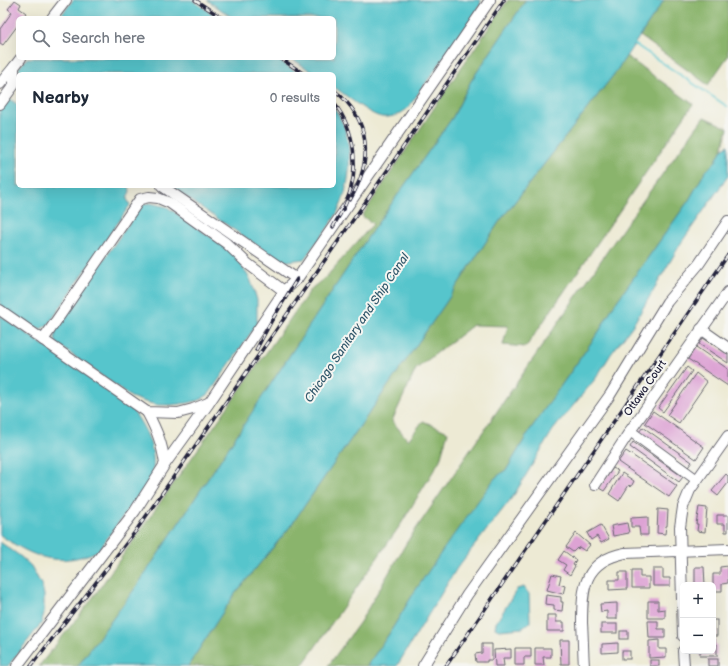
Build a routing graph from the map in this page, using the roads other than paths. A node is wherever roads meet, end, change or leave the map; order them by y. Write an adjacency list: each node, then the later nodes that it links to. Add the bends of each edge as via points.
1 (66, 0): 3 (street)
2 (490, 0): 11 (street)
3 (54, 16)
4 (19, 60): 5 (street)
5 (14, 67): 6 (street); 7 (street)
6 (0, 84)
7 (16, 86): 8 (street)
8 (0, 104)
9 (165, 188): 11 (street)
10 (728, 221): 31 (street, via 699,264 667,302 610,395 467,596)
11 (297, 279): 12 (street)
12 (284, 290): 16 (street, via 248,264 226,243 170,203 149,197 140,199); 18 (street)
13 (728, 292): 15 (street, Ottawa Court)
14 (0, 310): 16 (street)
15 (701, 329): 17 (street); 20 (street, Ottawa Court)
16 (43, 340): 19 (street)
17 (728, 348)
18 (209, 403): 19 (street, via 178,413); 23 (street)
19 (147, 412): 23 (street, via 162,446)
20 (630, 431): 24 (street, Ottawa Court); 25 (street)
21 (728, 436): 22 (street)
22 (724, 449): 24 (street)
23 (165, 464): 30 (street, via 131,517)
24 (697, 480): 27 (street, via 683,507)
25 (595, 485)
26 (728, 549): 27 (street)
27 (680, 550): 28 (street); 32 (street, via 618,554 604,560 592,571 586,582 582,600)
28 (682, 618)
29 (684, 654): 33 (street)
30 (17, 666)
31 (423, 666)
32 (584, 666)
33 (684, 666)

